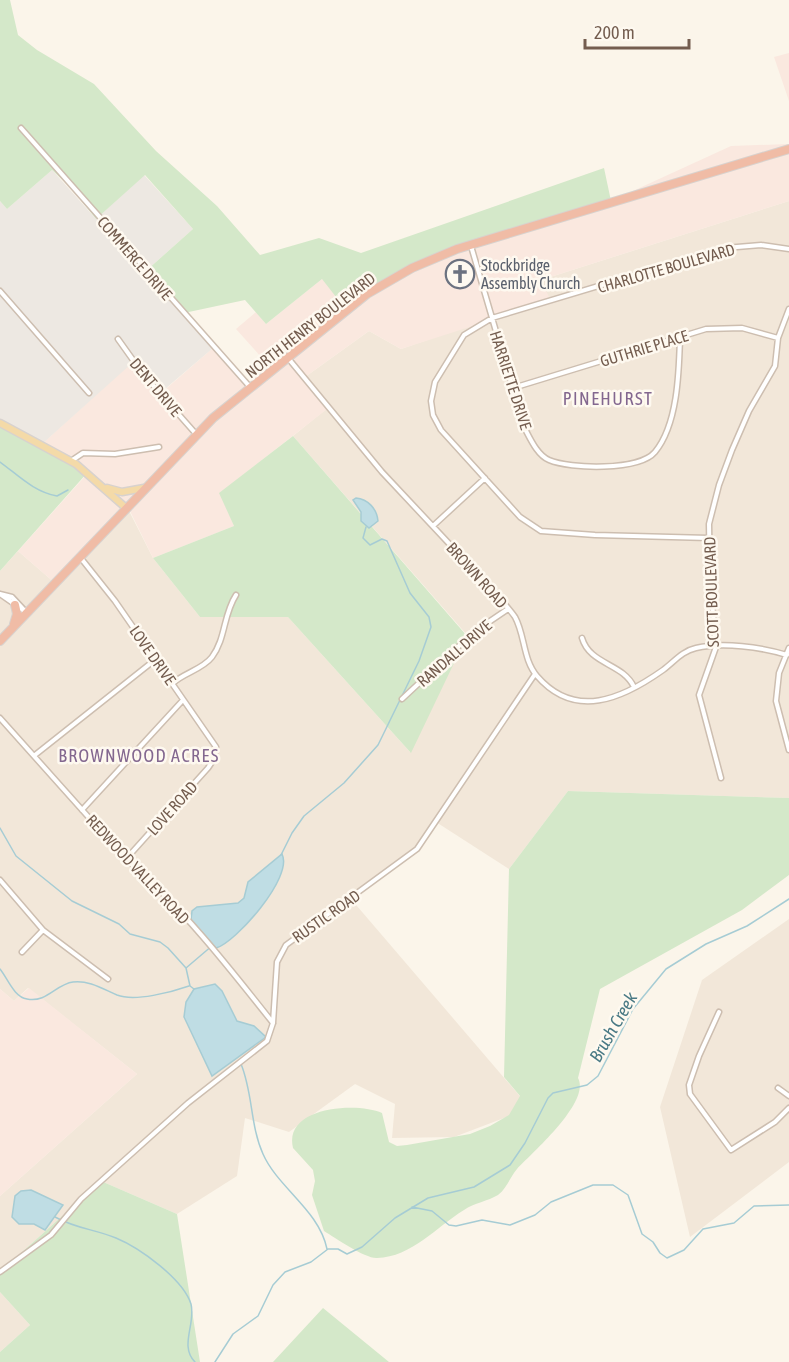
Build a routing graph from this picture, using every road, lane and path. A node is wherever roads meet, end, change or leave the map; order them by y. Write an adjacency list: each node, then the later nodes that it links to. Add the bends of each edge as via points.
1 (21, 128): 12 (street, COMMERCE DRIVE)
2 (789, 149): 3 (highway, NORTH HENRY BOULEVARD)
3 (471, 245): 7 (street, HARRIETTE DRIVE); 11 (highway, NORTH HENRY BOULEVARD, via 421,264 384,284)
4 (789, 249): 7 (street, CHARLOTTE BOULEVARD, via 760,245 725,248)
5 (0, 291): 14 (street)
6 (789, 309): 9 (street, SCOTT BOULEVARD)
7 (492, 318): 13 (street, HARRIETTE DRIVE); 19 (street, CHARLOTTE BOULEVARD, via 464,335 435,382 431,401 441,430)
8 (680, 337): 9 (street, GUTHRIE PLACE, via 725,327 760,331); 13 (street, GUTHRIE PLACE); 13 (street, HARRIETTE DRIVE, via 677,390 671,414 659,446 644,460 598,466 547,459 524,427)
9 (778, 338): 24 (street, SCOTT BOULEVARD, via 775,366 749,411 719,484)
10 (118, 339): 16 (street, DENT DRIVE, via 142,374)
11 (288, 358): 12 (highway, NORTH HENRY BOULEVARD); 23 (street, BROWN ROAD, via 382,472)
12 (250, 387): 16 (highway, NORTH HENRY BOULEVARD)
13 (513, 388)
14 (89, 393)
15 (0, 423): 18 (main road)
16 (196, 434): 21 (highway, NORTH HENRY BOULEVARD)
17 (159, 447): 18 (street, via 115,454 83,453)
18 (71, 461): 20 (main road)
19 (485, 478): 23 (street); 24 (street, CHARLOTTE BOULEVARD, via 520,517 540,531)
20 (102, 485): 21 (main road, via 122,492); 22 (main road)
21 (144, 488): 22 (highway, NORTH HENRY BOULEVARD)
22 (126, 508): 25 (highway, NORTH HENRY BOULEVARD)
23 (433, 526): 29 (street, BROWN ROAD)
24 (708, 538): 34 (street, SCOTT BOULEVARD)
25 (80, 558): 30 (highway, NORTH HENRY BOULEVARD); 37 (street, LOVE DRIVE)
26 (0, 594): 28 (street); 30 (street, via 12,597)
27 (236, 595): 39 (street, via 212,657)
28 (15, 605): 30 (street); 31 (highway)
29 (508, 609): 38 (street, BROWN ROAD, via 515,617); 41 (street, RANDALL DRIVE, via 476,631)
30 (26, 613): 31 (highway, NORTH HENRY BOULEVARD)
31 (14, 627): 33 (highway, NORTH HENRY BOULEVARD)
32 (582, 638): 40 (street, via 589,654 623,675)
33 (0, 641)
34 (716, 647): 36 (street, BROWN ROAD); 40 (street, BROWN ROAD, via 681,654 648,681); 47 (street, SCOTT BOULEVARD, via 699,695)
35 (789, 648): 36 (street)
36 (787, 655): 44 (street, via 779,673 776,701)
37 (156, 659): 39 (street, LOVE DRIVE); 45 (street)
38 (535, 674): 40 (street, BROWN ROAD, via 559,696 578,702 596,701); 55 (street, RUSTIC ROAD, via 417,849 286,945 277,962)
39 (173, 683): 42 (street, LOVE DRIVE)
40 (634, 687)
41 (402, 699)
42 (183, 700): 46 (street, LOVE DRIVE, via 213,741); 48 (street)
43 (0, 718): 45 (street, REDWOOD VALLEY ROAD)
44 (789, 750)
45 (35, 755): 48 (street, REDWOOD VALLEY ROAD)
46 (215, 755): 49 (street, LOVE ROAD)
47 (721, 778)
48 (82, 810): 49 (street, REDWOOD VALLEY ROAD)
49 (126, 859): 55 (street, REDWOOD VALLEY ROAD, via 201,937)
50 (0, 880): 51 (street)
51 (43, 930): 52 (street); 53 (street)
52 (22, 952)
53 (108, 979)
54 (719, 1012): 58 (street, via 689,1085 693,1099 731,1150 775,1122)
55 (273, 1023): 59 (street, RUSTIC ROAD, via 267,1041 145,1141 81,1199 51,1235)
56 (778, 1088): 57 (street)
57 (789, 1096)
58 (789, 1108)
59 (0, 1272)

